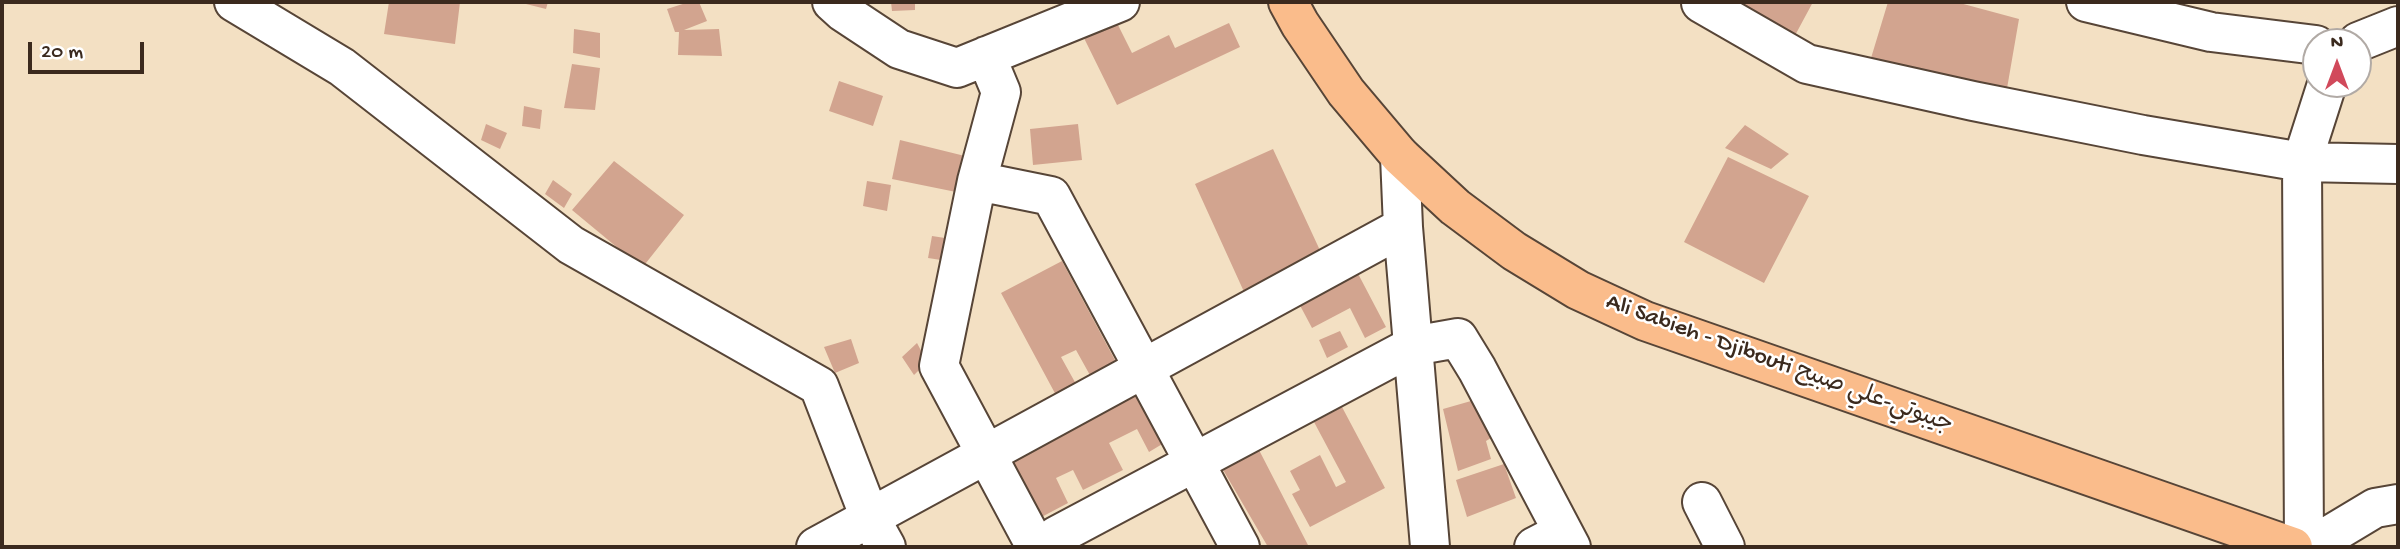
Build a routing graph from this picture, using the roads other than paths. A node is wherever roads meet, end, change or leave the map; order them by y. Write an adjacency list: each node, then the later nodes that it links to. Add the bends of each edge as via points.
1 (234, 2): 23 (street, via 342,67 571,245 819,386)
2 (831, 2): 10 (street, via 899,49 957,68)
3 (1120, 2): 10 (street)
4 (1288, 2): 12 (main road, Ali Sabieh - Djibouti جيبوتي-علي صبيح, via 1346,92)
5 (2086, 2): 9 (street, via 2211,32)
6 (1701, 3): 13 (street, via 1807,64 2143,135)
7 (2398, 26): 8 (street)
8 (2372, 36)
9 (2302, 43)
10 (986, 57): 15 (street, via 1001,92)
11 (2323, 98): 13 (street)
12 (1400, 156): 16 (street); 30 (main road, Ali Sabieh - Djibouti جيبوتي-علي صبيح, via 1455,207 1514,251 1578,290 1645,321)
13 (2302, 162): 14 (street); 31 (street)
14 (2398, 164)
15 (977, 181): 18 (street, via 1051,196); 19 (street, via 939,366)
16 (1403, 228): 17 (street); 18 (street)
17 (1413, 346): 20 (street); 24 (street, via 1458,338 1477,369); 28 (street)
18 (1143, 368): 19 (street); 20 (street)
19 (986, 454): 23 (street); 25 (street)
20 (1194, 463): 25 (street); 27 (street)
21 (1702, 502): 29 (street)
22 (2398, 504): 32 (street, via 2375,508)
23 (878, 532): 26 (street)
24 (1556, 542)
25 (1048, 544)
26 (816, 547)
27 (1240, 547)
28 (1430, 547)
29 (1725, 547)
30 (2294, 547)
31 (2304, 547)
32 (2310, 547)

